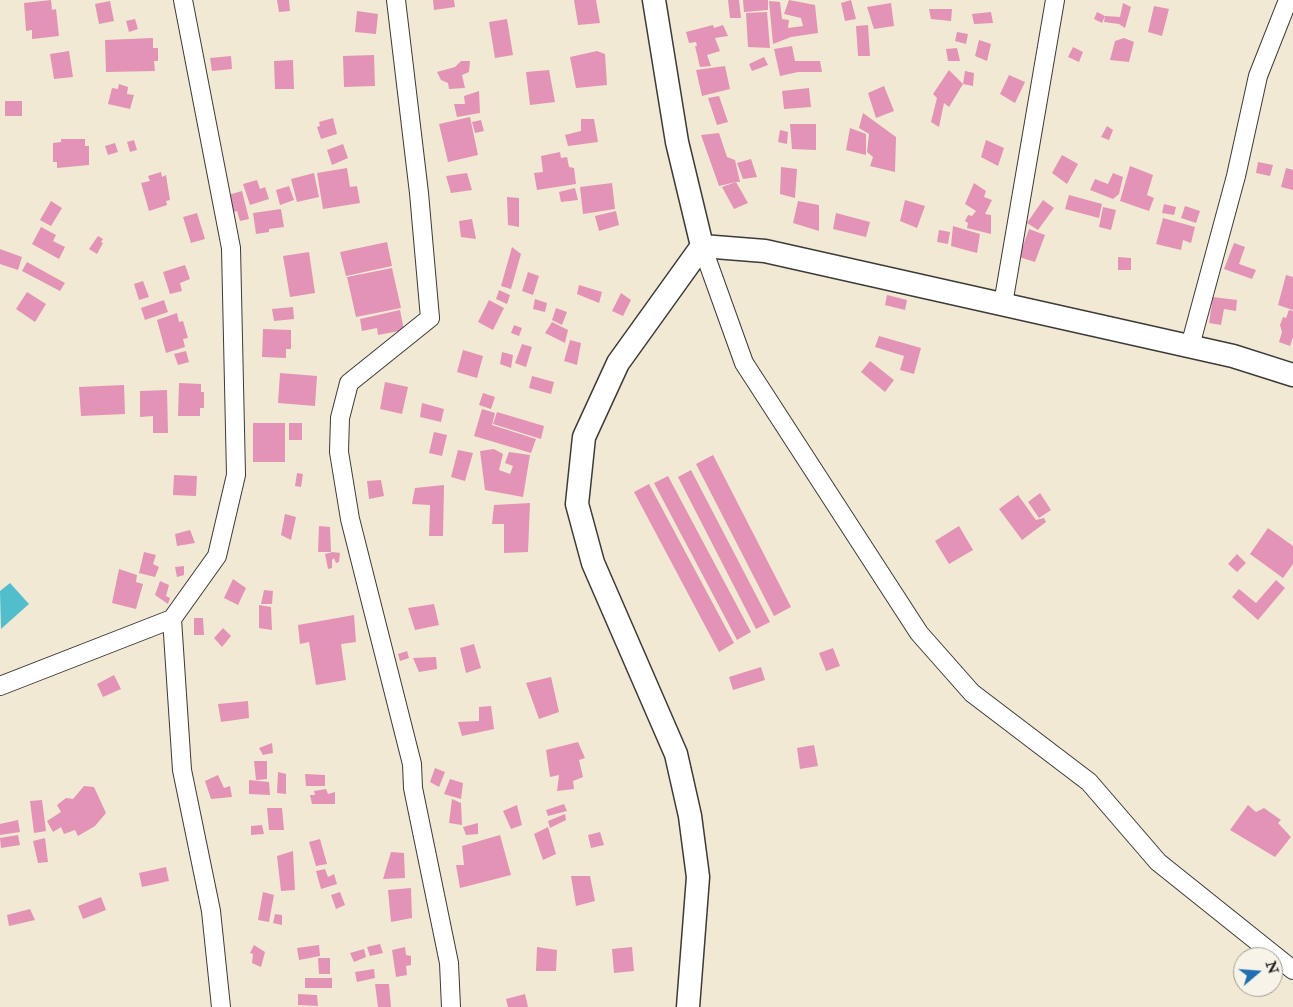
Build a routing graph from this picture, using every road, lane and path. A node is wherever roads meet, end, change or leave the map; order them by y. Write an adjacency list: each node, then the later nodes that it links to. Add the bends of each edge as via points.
1 (183, 0): 10 (street, via 230,248 236,475 217,556)
2 (396, 0): 14 (street, via 430,318 349,383 340,418 339,452 350,519 412,764 413,788 449,964)
3 (654, 0): 6 (street, via 677,142)
4 (1055, 0): 7 (street)
5 (1288, 0): 8 (street, via 1258,76 1236,176)
6 (702, 246): 7 (street, via 765,251); 12 (street, via 744,363 919,632 972,693 1089,782 1158,862); 15 (street, via 618,363 584,437 576,504 593,563 676,754 690,816 698,877)
7 (1003, 304): 8 (street)
8 (1190, 346): 9 (street)
9 (1293, 374)
10 (172, 619): 11 (street); 13 (street, via 182,770 211,911)
11 (0, 686)
12 (1293, 970)
13 (220, 1007)
14 (451, 1007)
15 (688, 1007)

